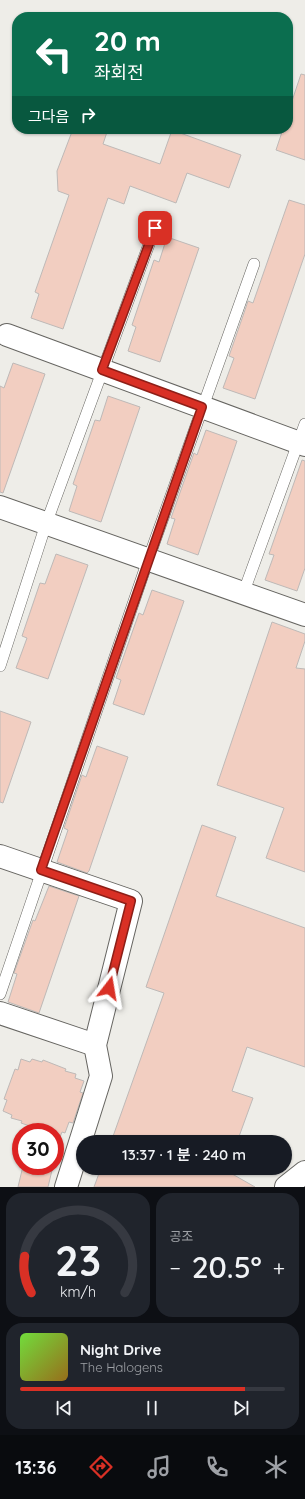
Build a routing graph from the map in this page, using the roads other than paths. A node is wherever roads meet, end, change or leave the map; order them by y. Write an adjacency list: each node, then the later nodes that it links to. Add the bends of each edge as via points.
1 (155, 228): 4 (lane)
2 (254, 264): 5 (lane)
3 (7, 335): 4 (street)
4 (102, 370): 5 (street); 8 (lane)
5 (202, 407): 6 (street); 9 (lane)
6 (303, 437): 10 (lane)
7 (0, 507): 8 (street)
8 (46, 524): 9 (street); 12 (lane)
9 (148, 560): 10 (street); 14 (lane)
10 (243, 594): 11 (street)
11 (305, 615)
12 (0, 666)
13 (0, 856): 14 (street)
14 (41, 870): 15 (lane); 17 (street, via 131,901)
15 (0, 994)
16 (0, 1013): 17 (street)
17 (95, 1045): 19 (street, via 101,1076)
18 (305, 1172): 20 (street)
19 (66, 1187)
20 (286, 1187)

